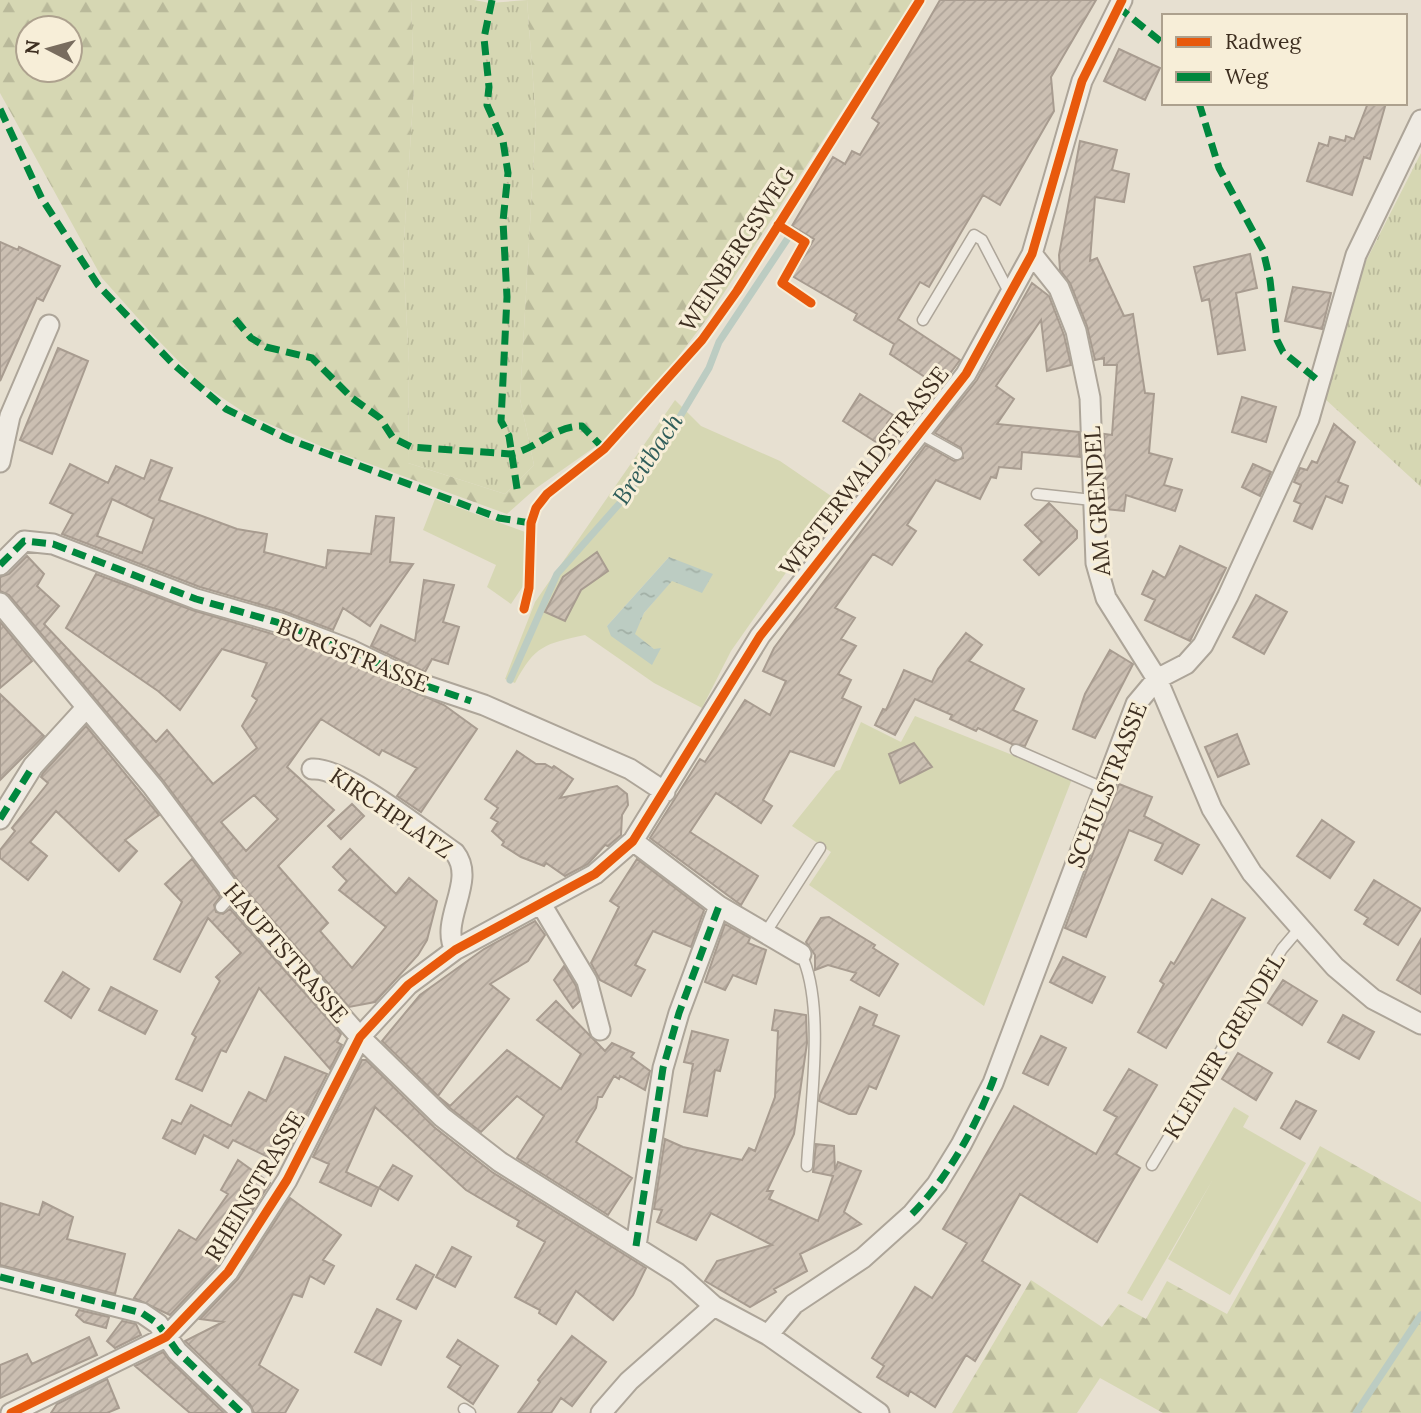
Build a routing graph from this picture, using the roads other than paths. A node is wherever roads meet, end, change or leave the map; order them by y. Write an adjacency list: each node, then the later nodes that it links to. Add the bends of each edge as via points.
1 (1122, 0): 3 (street, WESTERWALDSTRASSE, via 1082,81)
2 (1421, 120): 14 (street, SCHULSTRASSE, via 1356,255 1309,419 1228,596 1203,645 1186,664)
3 (1032, 254): 4 (street, WESTERWALDSTRASSE); 11 (street, AM GRENDEL, via 1059,288 1076,331 1090,398)
4 (1010, 294): 5 (lane, via 982,240 974,235); 7 (street, WESTERWALDSTRASSE, via 966,374)
5 (923, 320)
6 (49, 325): 9 (street, via 10,416)
7 (919, 433): 8 (lane); 19 (street, WESTERWALDSTRASSE, via 760,636)
8 (957, 454)
9 (0, 462)
10 (1037, 494): 11 (lane)
11 (1092, 500): 14 (street, AM GRENDEL, via 1096,563 1106,598)
12 (0, 565): 19 (street, BURGSTRASSE, via 24,541 53,544 196,599 351,650 421,684 629,769)
13 (0, 603): 15 (street, HAUPTSTRASSE)
14 (1157, 679): 18 (street, SCHULSTRASSE, via 1136,704); 25 (street, AM GRENDEL, via 1212,809 1252,873)
15 (86, 708): 20 (street, via 33,766); 31 (street, HAUPTSTRASSE, via 153,787 227,900)
16 (1016, 750): 18 (lane)
17 (312, 769): 27 (street, KIRCHPLATZ, via 323,768 360,788 455,853 461,872 449,933)
18 (1103, 788): 37 (street, SCHULSTRASSE, via 993,1083 961,1145 912,1214 863,1258 794,1304)
19 (665, 792): 21 (street, WESTERWALDSTRASSE)
20 (0, 819)
21 (633, 841): 23 (street, WESTERWALDSTRASSE, via 595,874); 24 (street)
22 (820, 848): 26 (lane)
23 (541, 904): 27 (street); 30 (street, via 587,981)
24 (719, 906): 26 (street); 34 (street, via 678,1013 663,1068)
25 (1299, 929): 29 (street, AM GRENDEL, via 1373,999); 32 (lane, KLEINER GRENDEL, via 1282,949)
26 (766, 932): 28 (street)
27 (456, 950): 31 (street, via 408,985)
28 (801, 954): 33 (lane, via 813,986)
29 (1421, 1024)
30 (600, 1030)
31 (360, 1037): 34 (street, HAUPTSTRASSE, via 442,1117 500,1162); 38 (street, RHEINSTRASSE, via 287,1180 228,1272)
32 (1152, 1165)
33 (807, 1166)
34 (631, 1244): 36 (street, HAUPTSTRASSE, via 677,1273)
35 (0, 1277): 38 (street, via 142,1313 159,1324)
36 (714, 1306): 37 (street, HAUPTSTRASSE); 41 (street, via 629,1381)
37 (768, 1335): 42 (street, HAUPTSTRASSE)
38 (166, 1337): 39 (street, RHEINSTRASSE); 40 (street)
39 (11, 1413)
40 (242, 1413)
41 (601, 1413)
42 (879, 1413)

